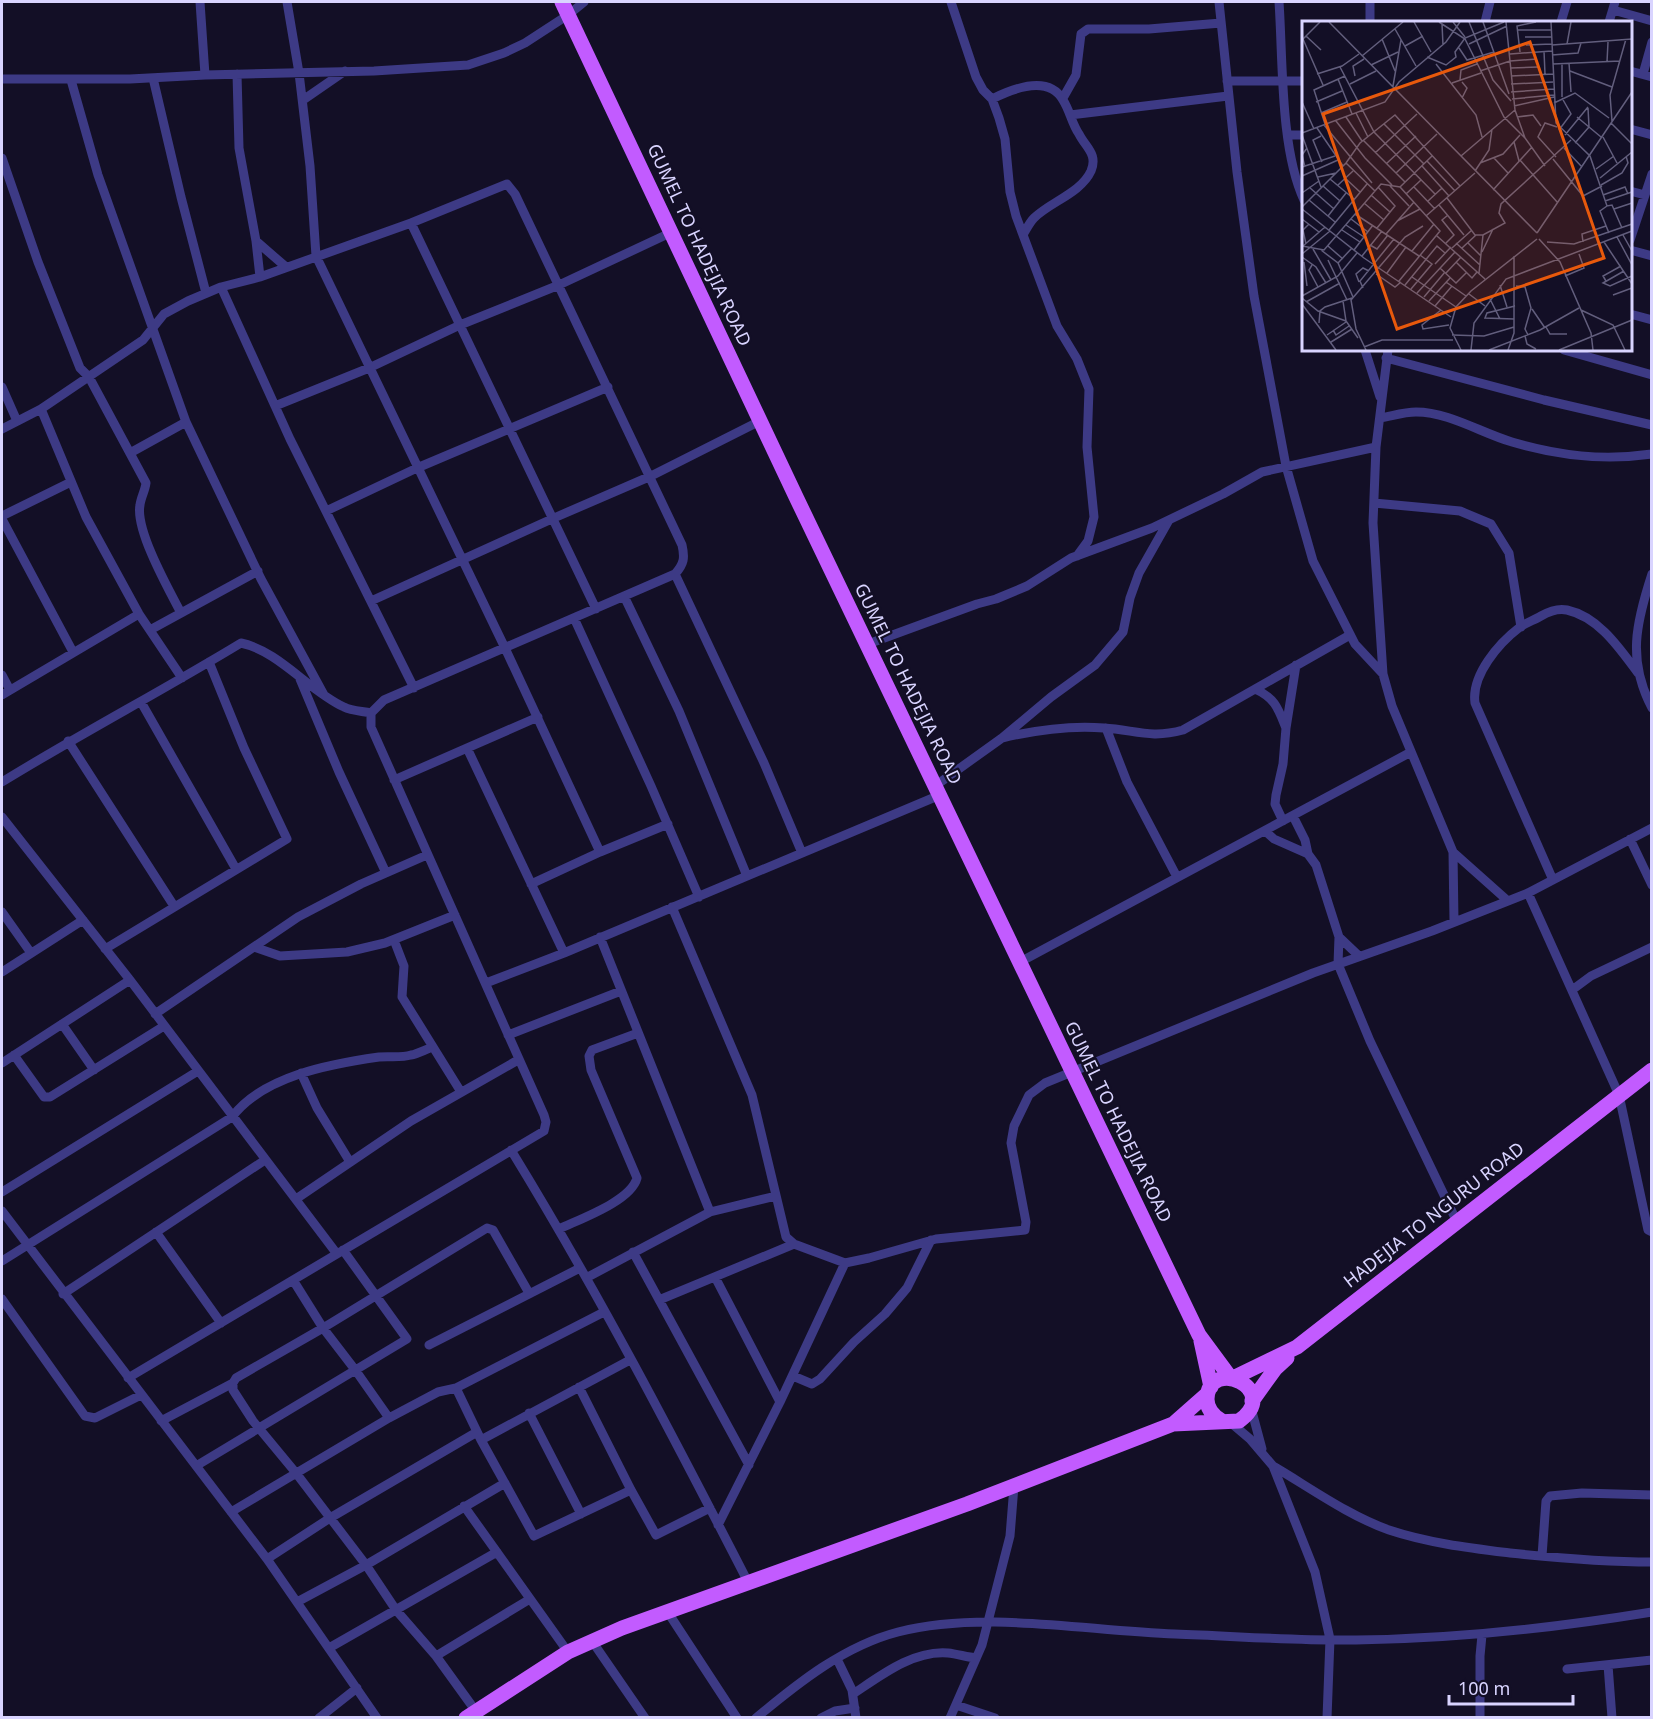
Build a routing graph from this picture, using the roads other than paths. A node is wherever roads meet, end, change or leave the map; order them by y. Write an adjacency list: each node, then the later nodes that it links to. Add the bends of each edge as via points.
1 (200, 2): 23 (street)
2 (287, 2): 21 (street)
3 (584, 2): 11 (street)
4 (951, 2): 33 (street, via 976,76)
5 (1219, 2): 17 (street)
6 (1280, 2): 28 (street)
7 (1370, 2): 12 (street)
8 (1490, 2): 13 (street)
9 (1567, 2): 14 (street)
10 (1614, 6): 15 (street); 16 (street)
11 (565, 8): 19 (street, via 515,48 468,65); 46 (main road, GUMEL TO HADEJIA ROAD)
12 (1370, 21)
13 (1485, 21)
14 (1561, 21)
15 (1609, 21)
16 (1652, 21)
17 (1221, 23): 29 (street); 32 (street, via 1088,29 1081,34 1076,75)
18 (1652, 42): 24 (street)
19 (345, 71): 21 (street); 34 (street)
20 (1632, 72): 24 (street)
21 (299, 73): 22 (street); 34 (street)
22 (237, 74): 23 (street); 49 (street, via 239,148)
23 (206, 75): 25 (street)
24 (1647, 76)
25 (153, 78): 27 (street); 57 (street)
26 (2, 79): 27 (street)
27 (71, 80): 61 (street, via 98,175)
28 (1284, 80): 29 (street); 30 (street); 37 (street)
29 (1227, 81): 31 (street)
30 (1302, 81)
31 (1228, 96): 35 (street); 85 (street, via 1254,296)
32 (1062, 98): 33 (street, via 1050,88 1024,85); 35 (street)
33 (992, 99): 47 (street, via 1005,139 1010,192)
34 (303, 100): 51 (street)
35 (1070, 115): 47 (street, via 1093,153 1090,173 1084,182 1036,216)
36 (1632, 130): 39 (street)
37 (1288, 135): 38 (street); 42 (street)
38 (1302, 135)
39 (1652, 135)
40 (2, 158): 69 (street, via 80,368)
41 (1652, 174): 44 (street)
42 (1300, 187)
43 (1632, 192): 44 (street)
44 (1645, 195): 48 (street)
45 (411, 223): 51 (street); 55 (street, via 507,184); 60 (street)
46 (670, 233): 55 (street); 77 (main road, GUMEL TO HADEJIA ROAD)
47 (1024, 233): 94 (street, via 1057,326 1089,389 1087,447 1094,517 1088,541)
48 (1632, 234)
49 (256, 241): 53 (street); 54 (street)
50 (1632, 251): 52 (street)
51 (316, 256): 53 (street); 66 (street)
52 (1652, 256)
53 (286, 267): 54 (street)
54 (260, 277): 56 (street)
55 (559, 285): 60 (street); 70 (street)
56 (220, 287): 57 (street); 73 (street)
57 (206, 293): 61 (street, via 164,314)
58 (1632, 315): 59 (street)
59 (1652, 320)
60 (460, 325): 66 (street); 81 (street)
61 (152, 328): 69 (street, via 143,340); 78 (street)
62 (1365, 351): 67 (street)
63 (1374, 351): 67 (street)
64 (1568, 351): 68 (street)
65 (1387, 354): 72 (street); 79 (street, via 1544,400)
66 (369, 368): 73 (street); 86 (street)
67 (1371, 370): 72 (street)
68 (1652, 375)
69 (89, 376): 74 (street); 83 (street)
70 (608, 387): 81 (street); 87 (street)
71 (2, 396): 76 (street)
72 (1382, 402): 75 (street)
73 (275, 406): 90 (street)
74 (41, 409): 76 (street); 88 (street)
75 (1380, 418): 82 (street); 84 (street, via 1429,413 1513,442 1581,456 1627,458)
76 (17, 421): 80 (street)
77 (760, 421): 87 (street); 108 (main road, GUMEL TO HADEJIA ROAD)
78 (186, 422): 83 (street); 96 (street)
79 (1652, 425)
80 (2, 429)
81 (510, 429): 86 (street); 92 (street)
82 (1376, 447): 85 (street); 89 (street)
83 (130, 453): 102 (street, via 146,483 139,506 141,523)
84 (1652, 454)
85 (1286, 466): 93 (street, via 1262,472); 107 (street, via 1313,561)
86 (417, 468): 90 (street); 95 (street)
87 (651, 476): 92 (street); 97 (street, via 685,557)
88 (71, 482): 91 (street); 103 (street)
89 (1374, 503): 105 (street, via 1460,511 1491,524 1509,553); 114 (street)
90 (326, 511): 100 (street)
91 (2, 517): 110 (street)
92 (554, 518): 95 (street); 101 (street)
93 (1169, 520): 94 (street); 129 (street, via 1139,573 1123,632 1095,665)
94 (1077, 556): 108 (street, via 1027,586)
95 (462, 560): 100 (street); 109 (street)
96 (258, 571): 102 (street); 122 (street)
97 (675, 574): 99 (street); 145 (street)
98 (1652, 574): 113 (street, via 1635,639)
99 (624, 596): 101 (street); 150 (street, via 679,711)
100 (371, 601): 118 (street)
101 (596, 609): 104 (street)
102 (181, 613): 106 (street)
103 (139, 614): 106 (street); 110 (street)
104 (574, 618): 109 (street); 139 (street)
105 (1521, 627): 113 (street, via 1548,613 1568,610 1598,626); 152 (street, via 1484,669 1474,692 1475,703)
106 (150, 630): 117 (street)
107 (1350, 635): 112 (street); 114 (street)
108 (868, 644): 135 (main road, GUMEL TO HADEJIA ROAD)
109 (506, 648): 118 (street); 126 (street)
110 (73, 652): 120 (street)
111 (209, 662): 116 (street, via 241,643); 117 (street); 148 (street, via 286,840)
112 (1296, 665): 119 (street); 128 (street)
113 (1638, 673): 121 (street)
114 (1383, 674): 132 (street)
115 (2, 675): 120 (street)
116 (299, 677): 122 (street); 149 (street)
117 (182, 678): 123 (street)
118 (414, 688): 125 (street, via 384,700)
119 (1255, 689): 127 (street, via 1184,730 1167,735); 128 (street, via 1274,702)
120 (6, 692)
121 (1648, 693): 124 (street)
122 (324, 694): 125 (street, via 344,708)
123 (141, 702): 130 (street); 148 (street)
124 (1652, 708)
125 (371, 713): 133 (street, via 371,727)
126 (538, 717): 131 (street); 143 (street)
127 (1106, 728): 129 (street, via 1040,729); 151 (street, via 1127,782)
128 (1286, 728): 138 (street, via 1275,804)
129 (1002, 738): 135 (street)
130 (68, 741): 134 (street); 158 (street)
131 (467, 748): 133 (street); 153 (street)
132 (1411, 752): 136 (street); 144 (street)
133 (394, 780): 147 (street)
134 (2, 782)
135 (938, 790): 145 (street); 173 (main road, GUMEL TO HADEJIA ROAD)
136 (1293, 816): 138 (street); 146 (street)
137 (2, 817): 162 (street)
138 (1283, 821): 141 (street)
139 (668, 824): 143 (street); 156 (street)
140 (1652, 828): 142 (street)
141 (1265, 831): 146 (street); 151 (street)
142 (1630, 839): 152 (street); 154 (street)
143 (600, 852): 153 (street)
144 (1453, 852): 157 (street); 163 (street)
145 (802, 853): 150 (street)
146 (1308, 854): 165 (street, via 1316,865)
147 (427, 855): 149 (street); 161 (street)
148 (236, 868): 158 (street)
149 (386, 873): 167 (street, via 298,917)
150 (747, 876): 156 (street)
151 (1177, 877): 173 (street)
152 (1553, 880): 155 (street)
153 (531, 884): 171 (street)
154 (1652, 885)
155 (1528, 893): 157 (street); 178 (street)
156 (699, 897): 159 (street)
157 (1508, 901): 163 (street)
158 (174, 906): 169 (street)
159 (672, 908): 164 (street); 201 (street, via 752,1095)
160 (2, 912): 170 (street)
161 (455, 915): 166 (street); 177 (street)
162 (82, 920): 169 (street); 170 (street)
163 (1454, 922): 172 (street)
164 (600, 937): 171 (street); 179 (street)
165 (1339, 938): 172 (street); 174 (street)
166 (394, 940): 167 (street, via 347,952 280,956); 185 (street, via 404,966 402,996)
167 (255, 947): 180 (street)
168 (1652, 947): 178 (street, via 1591,976)
169 (105, 949): 176 (street)
170 (31, 953): 175 (street)
171 (564, 953): 177 (street)
172 (1359, 956): 174 (street)
173 (1020, 962): 192 (main road, GUMEL TO HADEJIA ROAD)
174 (1338, 964): 192 (street); 205 (street, via 1370,1041)
175 (2, 972)
176 (130, 980): 180 (street); 181 (street)
177 (486, 983): 184 (street)
178 (1572, 990): 195 (street)
179 (621, 991): 183 (street); 184 (street)
180 (155, 1014): 182 (street)
181 (62, 1024): 186 (street); 189 (street)
182 (164, 1026): 189 (street); 191 (street)
183 (638, 1033): 204 (street); 206 (street, via 592,1050 589,1056 591,1070 637,1178 635,1185 624,1196)
184 (508, 1035): 187 (street)
185 (433, 1047): 193 (street, via 411,1056 379,1057); 194 (street)
186 (14, 1055): 188 (street); 189 (street, via 44,1096 50,1097)
187 (518, 1060): 194 (street); 197 (street, via 546,1127)
188 (2, 1062)
189 (94, 1070)
190 (1652, 1070): 195 (main road, HADEJIA TO NGURU ROAD)
191 (198, 1071): 196 (street); 200 (street)
192 (1072, 1072): 209 (street, via 1045,1083 1029,1095 1014,1126 1011,1143 1025,1230); 228 (main road, GUMEL TO HADEJIA ROAD)
193 (301, 1073): 196 (street, via 242,1103); 199 (street)
194 (462, 1092): 199 (street)
195 (1619, 1095): 205 (main road, HADEJIA TO NGURU ROAD); 208 (street, via 1648,1230)
196 (231, 1117): 198 (street); 210 (street)
197 (512, 1150): 206 (street); 212 (street)
198 (265, 1160): 202 (street); 207 (street)
199 (350, 1162): 202 (street)
200 (2, 1191)
201 (776, 1196): 204 (street); 211 (street, via 786,1238)
202 (296, 1199): 212 (street)
203 (2, 1211): 210 (street)
204 (710, 1212): 213 (street)
205 (1457, 1222): 230 (main road, HADEJIA TO NGURU ROAD)
206 (559, 1229): 216 (street)
207 (156, 1232): 221 (street); 226 (street)
208 (1652, 1232)
209 (931, 1240): 215 (street); 233 (street, via 907,1288 820,1379 812,1384)
210 (27, 1244): 214 (street); 221 (street)
211 (794, 1244): 215 (street); 217 (street)
212 (340, 1252): 219 (street); 222 (street)
213 (633, 1252): 218 (street); 224 (street)
214 (2, 1261)
215 (845, 1263): 233 (street)
216 (580, 1268): 218 (street); 220 (street)
217 (715, 1277): 224 (street); 241 (street)
218 (586, 1278): 225 (street)
219 (293, 1280): 226 (street); 227 (street)
220 (529, 1293): 222 (street, via 493,1230 487,1228); 229 (street)
221 (63, 1294): 235 (street)
222 (377, 1295): 227 (street); 232 (street, via 407,1339)
223 (2, 1299): 240 (street, via 85,1416 95,1418)
224 (659, 1300): 251 (street)
225 (604, 1312): 231 (street); 238 (street)
226 (221, 1323): 235 (street)
227 (323, 1328): 232 (street); 236 (street)
228 (1199, 1335): 234 (main road, GUMEL TO HADEJIA ROAD); 239 (main road)
229 (429, 1346)
230 (1297, 1347): 234 (main road, HADEJIA TO NGURU ROAD); 242 (main road, via 1275,1369)
231 (630, 1360): 237 (street); 260 (street)
232 (356, 1371): 244 (street); 248 (street)
233 (793, 1376): 241 (street)
234 (1231, 1377): 239 (main road, via 1216,1382); 242 (main road, via 1247,1386)
235 (128, 1378): 240 (street)
236 (233, 1383): 245 (street); 248 (street, via 233,1390)
237 (579, 1387): 243 (street); 257 (street)
238 (456, 1388): 244 (street, via 438,1392); 249 (street)
239 (1209, 1390): 246 (main road, via 1209,1410); 247 (main road)
240 (141, 1395): 245 (street)
241 (780, 1402): 251 (street)
242 (1251, 1405): 246 (main road, via 1246,1416); 250 (street)
243 (529, 1413): 249 (street); 262 (street)
244 (389, 1418): 254 (street)
245 (161, 1421): 252 (street)
246 (1226, 1422): 247 (main road); 250 (street)
247 (1173, 1424): 256 (main road)
248 (260, 1429): 252 (street); 254 (street)
249 (479, 1436): 255 (street); 263 (street)
250 (1263, 1452): 253 (street)
251 (749, 1465): 264 (street)
252 (196, 1466): 261 (street)
253 (1273, 1466): 266 (street, via 1388,1529 1470,1548); 278 (street, via 1315,1572)
254 (296, 1473): 261 (street); 263 (street)
255 (505, 1483): 259 (street); 262 (street, via 534,1536)
256 (1014, 1486): 270 (main road); 276 (street, via 1010,1536)
257 (631, 1490): 260 (street, via 656,1535); 262 (street)
258 (1652, 1495): 266 (street, via 1550,1496 1546,1501)
259 (464, 1506): 265 (street); 269 (street)
260 (710, 1508): 264 (street)
261 (231, 1512): 267 (street)
262 (581, 1514)
263 (330, 1518): 267 (street); 269 (street)
264 (718, 1525): 270 (street)
265 (496, 1552): 271 (street); 273 (street)
266 (1542, 1556): 268 (street)
267 (267, 1559): 272 (street)
268 (1652, 1562)
269 (366, 1565): 272 (street); 273 (street)
270 (748, 1582): 274 (main road)
271 (530, 1599): 281 (street); 282 (street)
272 (297, 1602): 280 (street)
273 (396, 1610): 280 (street); 282 (street)
274 (667, 1611): 279 (main road); 296 (street)
275 (1652, 1612): 277 (street)
276 (988, 1622): 278 (street, via 1138,1633); 283 (street); 284 (street, via 934,1624 895,1633)
277 (1482, 1635): 278 (street); 302 (street)
278 (1329, 1639): 301 (street)
279 (592, 1641): 281 (main road); 295 (street)
280 (329, 1648): 288 (street)
281 (568, 1653): 292 (main road)
282 (436, 1656): 292 (street)
283 (976, 1658): 289 (street, via 947,1653 917,1658); 290 (street)
284 (837, 1659): 289 (street); 297 (street)
285 (1652, 1660): 286 (street)
286 (1608, 1665): 287 (street); 303 (street)
287 (1567, 1669)
288 (357, 1688): 293 (street); 294 (street)
289 (853, 1694): 291 (street)
290 (956, 1705): 299 (street); 300 (street)
291 (855, 1713): 298 (street, via 835,1711)
292 (471, 1714)
293 (320, 1718)
294 (377, 1718)
295 (645, 1718)
296 (737, 1718)
297 (756, 1718)
298 (820, 1718)
299 (950, 1718)
300 (995, 1718)
301 (1327, 1718)
302 (1480, 1718)
303 (1612, 1718)

